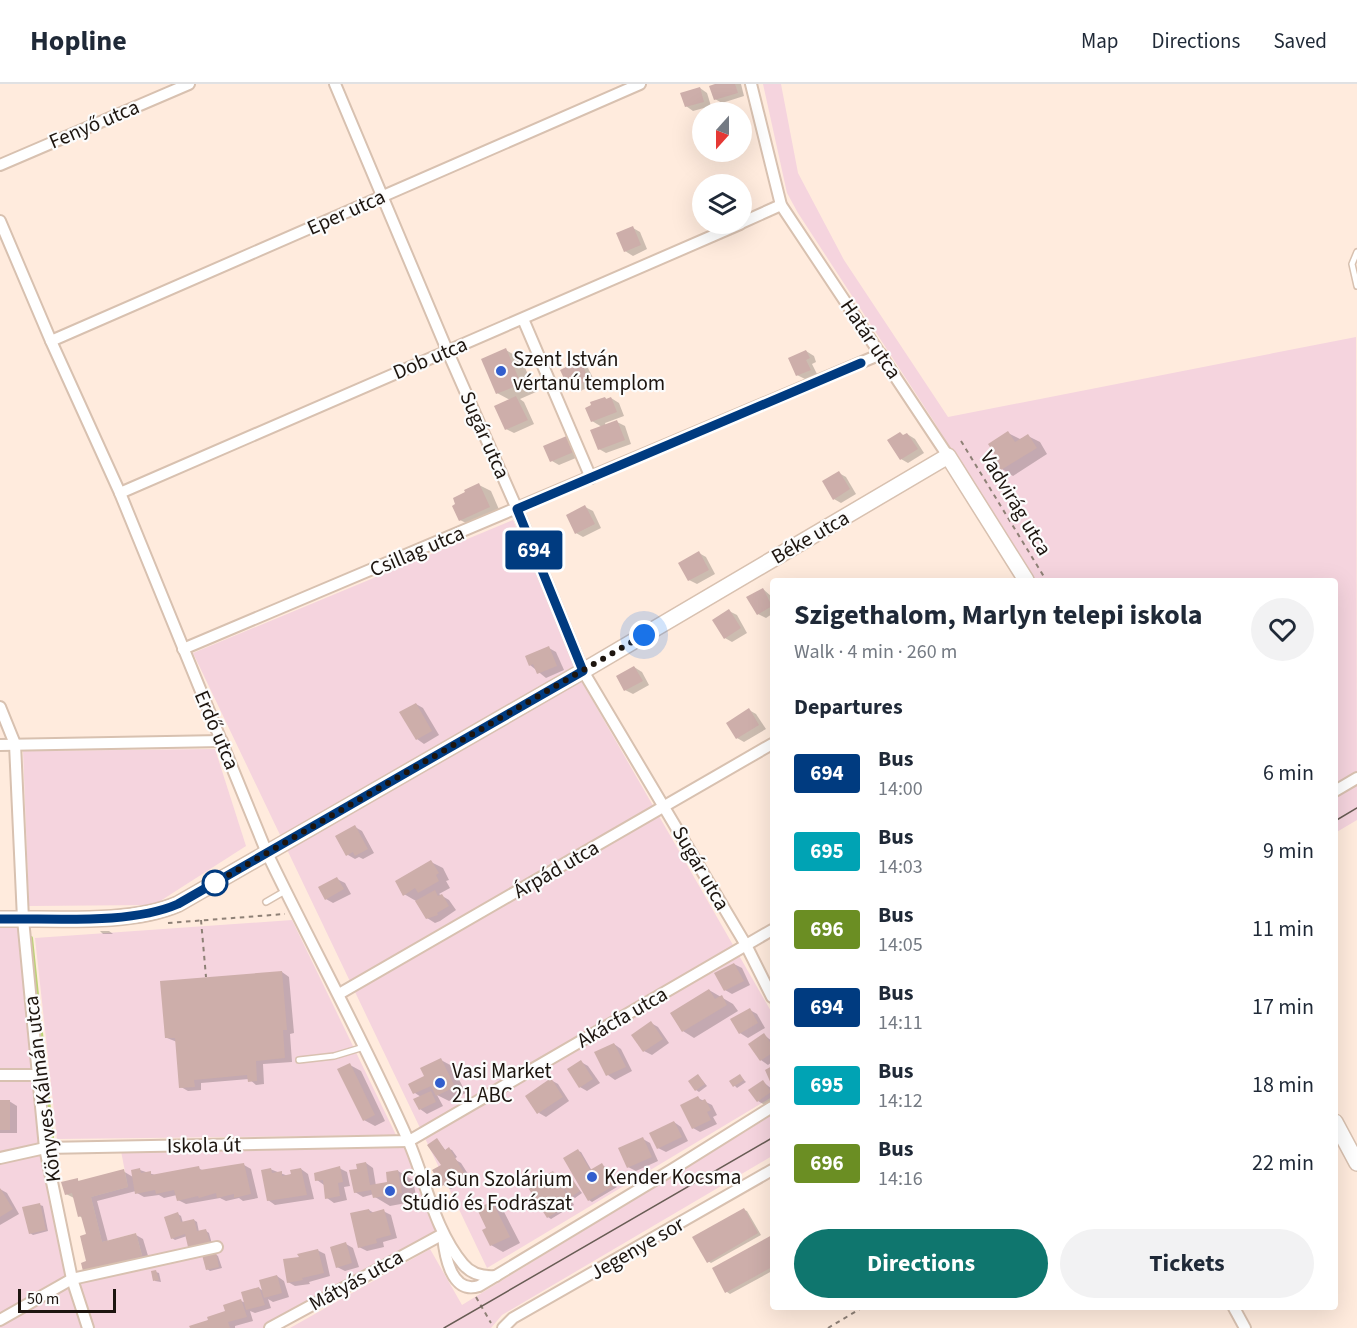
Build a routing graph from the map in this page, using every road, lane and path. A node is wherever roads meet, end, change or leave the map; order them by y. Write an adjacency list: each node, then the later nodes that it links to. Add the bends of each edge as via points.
1 (189, 84): 5 (street, Fenyő utca)
2 (335, 84): 6 (street, Sugár utca)
3 (640, 84): 6 (street, Eper utca)
4 (751, 84): 7 (street, Határ utca)
5 (0, 165)
6 (382, 196): 14 (street, Eper utca); 15 (street, Sugár utca)
7 (781, 206): 8 (street, Dob utca); 16 (street, Határ utca)
8 (752, 218)
9 (0, 221): 14 (street, Erdő utca)
10 (716, 234): 13 (street, Dob utca)
11 (1357, 252): 12 (lane, via 1352,264)
12 (1357, 286)
13 (523, 319): 15 (street, Dob utca); 19 (street)
14 (51, 341): 20 (street, Erdő utca)
15 (447, 350): 20 (street, Dob utca); 21 (street, Sugár utca)
16 (881, 354): 18 (street, Határ utca); 19 (street, Csillag utca)
17 (961, 441): 23 (path, Vadvirág utca)
18 (948, 456): 22 (street, Határ utca); 25 (street, Béke utca)
19 (591, 478): 21 (street, Csillag utca)
20 (120, 493): 24 (street, Erdő utca)
21 (517, 509): 24 (street, Csillag utca); 25 (street, Sugár utca)
22 (1025, 578)
23 (1045, 578)
24 (183, 649): 27 (street, Erdő utca)
25 (583, 671): 33 (street, Sugár utca); 34 (street, Béke utca)
26 (0, 707): 28 (street, Könyves Kálmán utca)
27 (222, 741): 28 (street); 34 (street, Erdő utca)
28 (15, 744): 29 (street); 38 (street, Könyves Kálmán utca)
29 (0, 745)
30 (770, 745): 33 (street, Árpád utca)
31 (1357, 778): 32 (street)
32 (1338, 789)
33 (664, 807): 41 (street, Sugár utca); 44 (street, Árpád utca)
34 (267, 853): 35 (street, Erdő utca); 38 (street, Béke utca, via 165,910 105,918)
35 (285, 891): 36 (lane); 44 (street, Erdő utca)
36 (266, 902)
37 (0, 919): 38 (street, Béke utca)
38 (23, 919): 48 (street, Könyves Kálmán utca)
39 (201, 921): 42 (path)
40 (770, 931): 41 (street, Akácfa utca)
41 (746, 945): 43 (street, Sugár utca); 51 (street, Akácfa utca)
42 (206, 977)
43 (770, 993)
44 (339, 994): 45 (street, Erdő utca)
45 (364, 1047): 46 (lane); 51 (street, Erdő utca)
46 (299, 1060)
47 (0, 1075): 48 (street)
48 (37, 1075): 52 (street, Könyves Kálmán utca)
49 (770, 1108): 58 (street)
50 (1338, 1128): 54 (street)
51 (409, 1141): 52 (street, Iskola út); 56 (street, Erdő utca)
52 (45, 1148): 53 (street, Iskola út); 59 (street, Könyves Kálmán utca)
53 (0, 1158)
54 (1357, 1163)
55 (770, 1171): 67 (street, Jegenye sor, via 513,1318)
56 (443, 1234): 58 (street, Erdő utca, via 468,1269 481,1275); 58 (street, Erdő utca, via 446,1260 461,1283 475,1287); 65 (street, Mátyás utca)
57 (217, 1247): 59 (street)
58 (496, 1275)
59 (72, 1279): 63 (street); 64 (street, Könyves Kálmán utca)
60 (480, 1303): 66 (path)
61 (858, 1310): 68 (path)
62 (1235, 1310): 69 (street)
63 (0, 1320)
64 (88, 1328)
65 (270, 1328)
66 (494, 1328)
67 (502, 1328)
68 (828, 1328)
69 (1245, 1328)

